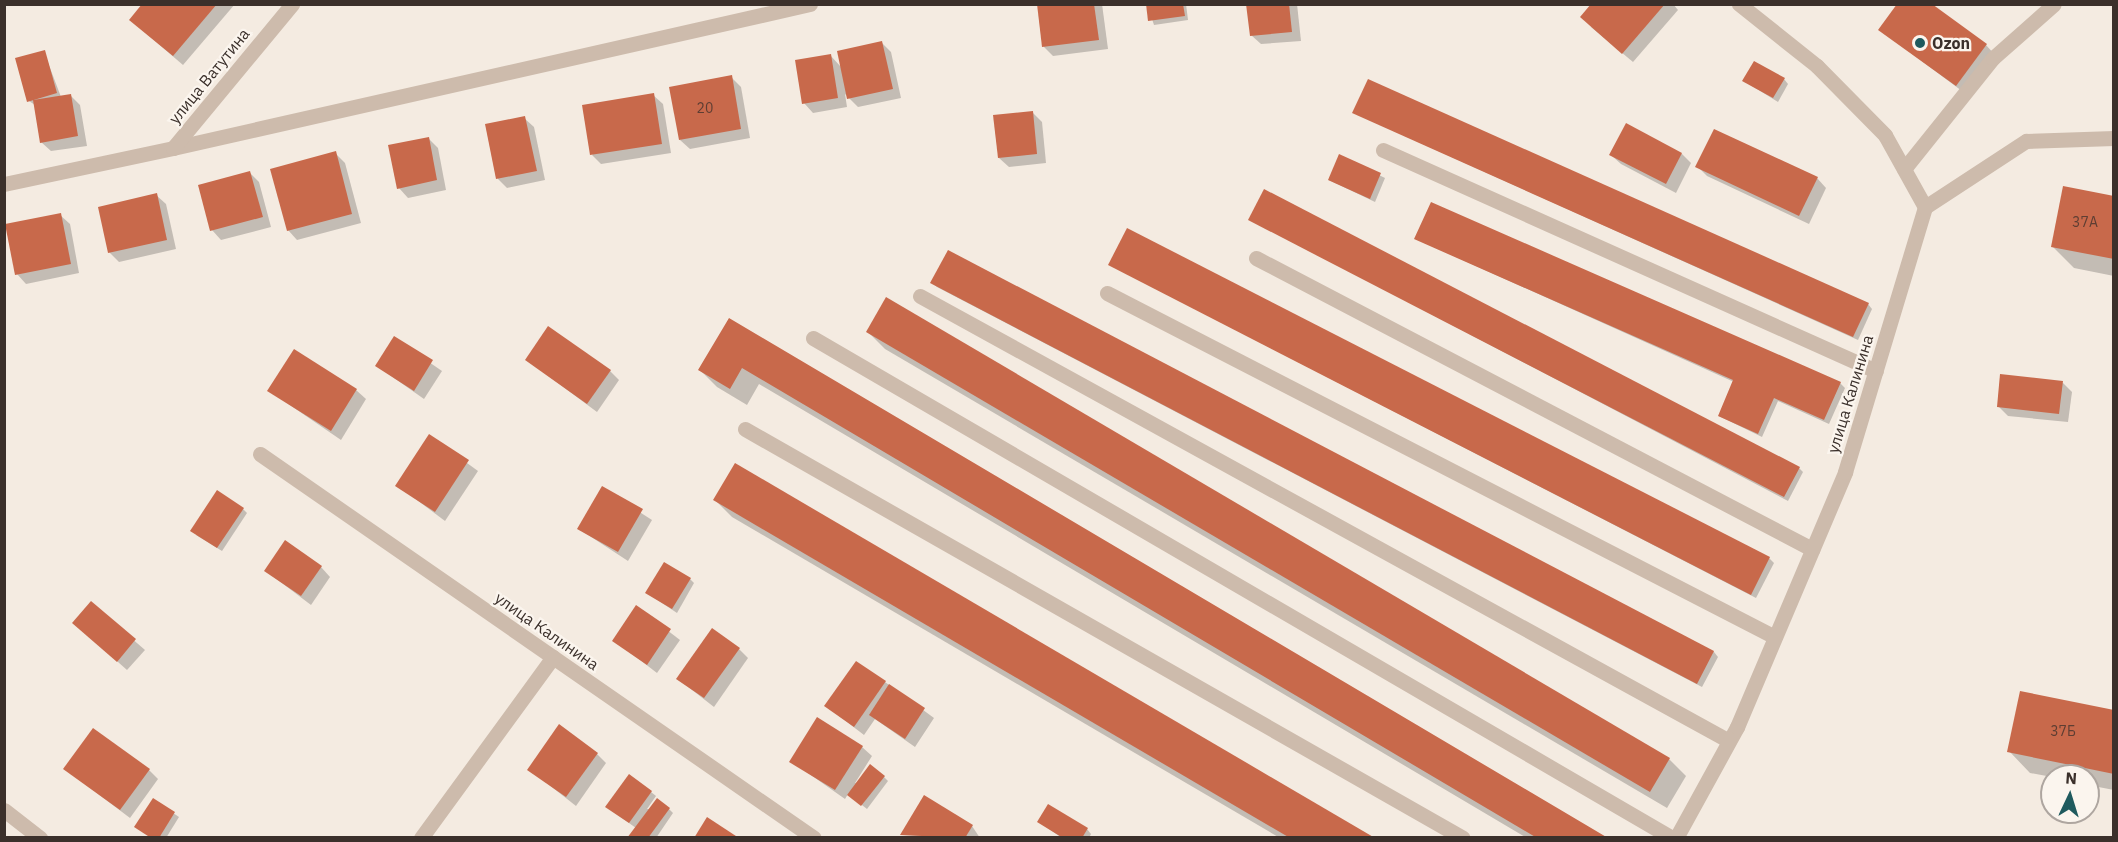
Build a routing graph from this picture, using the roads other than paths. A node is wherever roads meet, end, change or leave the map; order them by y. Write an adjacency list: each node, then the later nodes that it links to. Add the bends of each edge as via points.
1 (292, 4): 6 (street, улица Ватутина)
2 (810, 4): 6 (street)
3 (1740, 4): 8 (street, via 1817,66 1886,135)
4 (2054, 4): 8 (street, via 1993,58)
5 (2114, 138): 10 (street, via 2026,141)
6 (173, 148): 9 (street, улица Ватутина)
7 (1383, 150): 15 (street)
8 (1904, 169): 10 (street)
9 (4, 184)
10 (1925, 207): 15 (street, улица Калинина)
11 (1256, 258): 18 (street)
12 (1107, 293): 19 (street)
13 (920, 296): 21 (street)
14 (813, 338): 27 (street)
15 (1876, 371): 18 (street, улица Калинина, via 1845,472)
16 (745, 429): 26 (street)
17 (260, 454): 20 (street, улица Калинина)
18 (1812, 549): 19 (street, улица Калинина)
19 (1775, 637): 21 (street, улица Калинина)
20 (553, 657): 24 (street); 25 (street, улица Калинина)
21 (1729, 741): 27 (street, улица Калинина)
22 (4, 810): 23 (street)
23 (40, 837)
24 (421, 837)
25 (814, 837)
26 (1463, 837)
27 (1674, 837)

